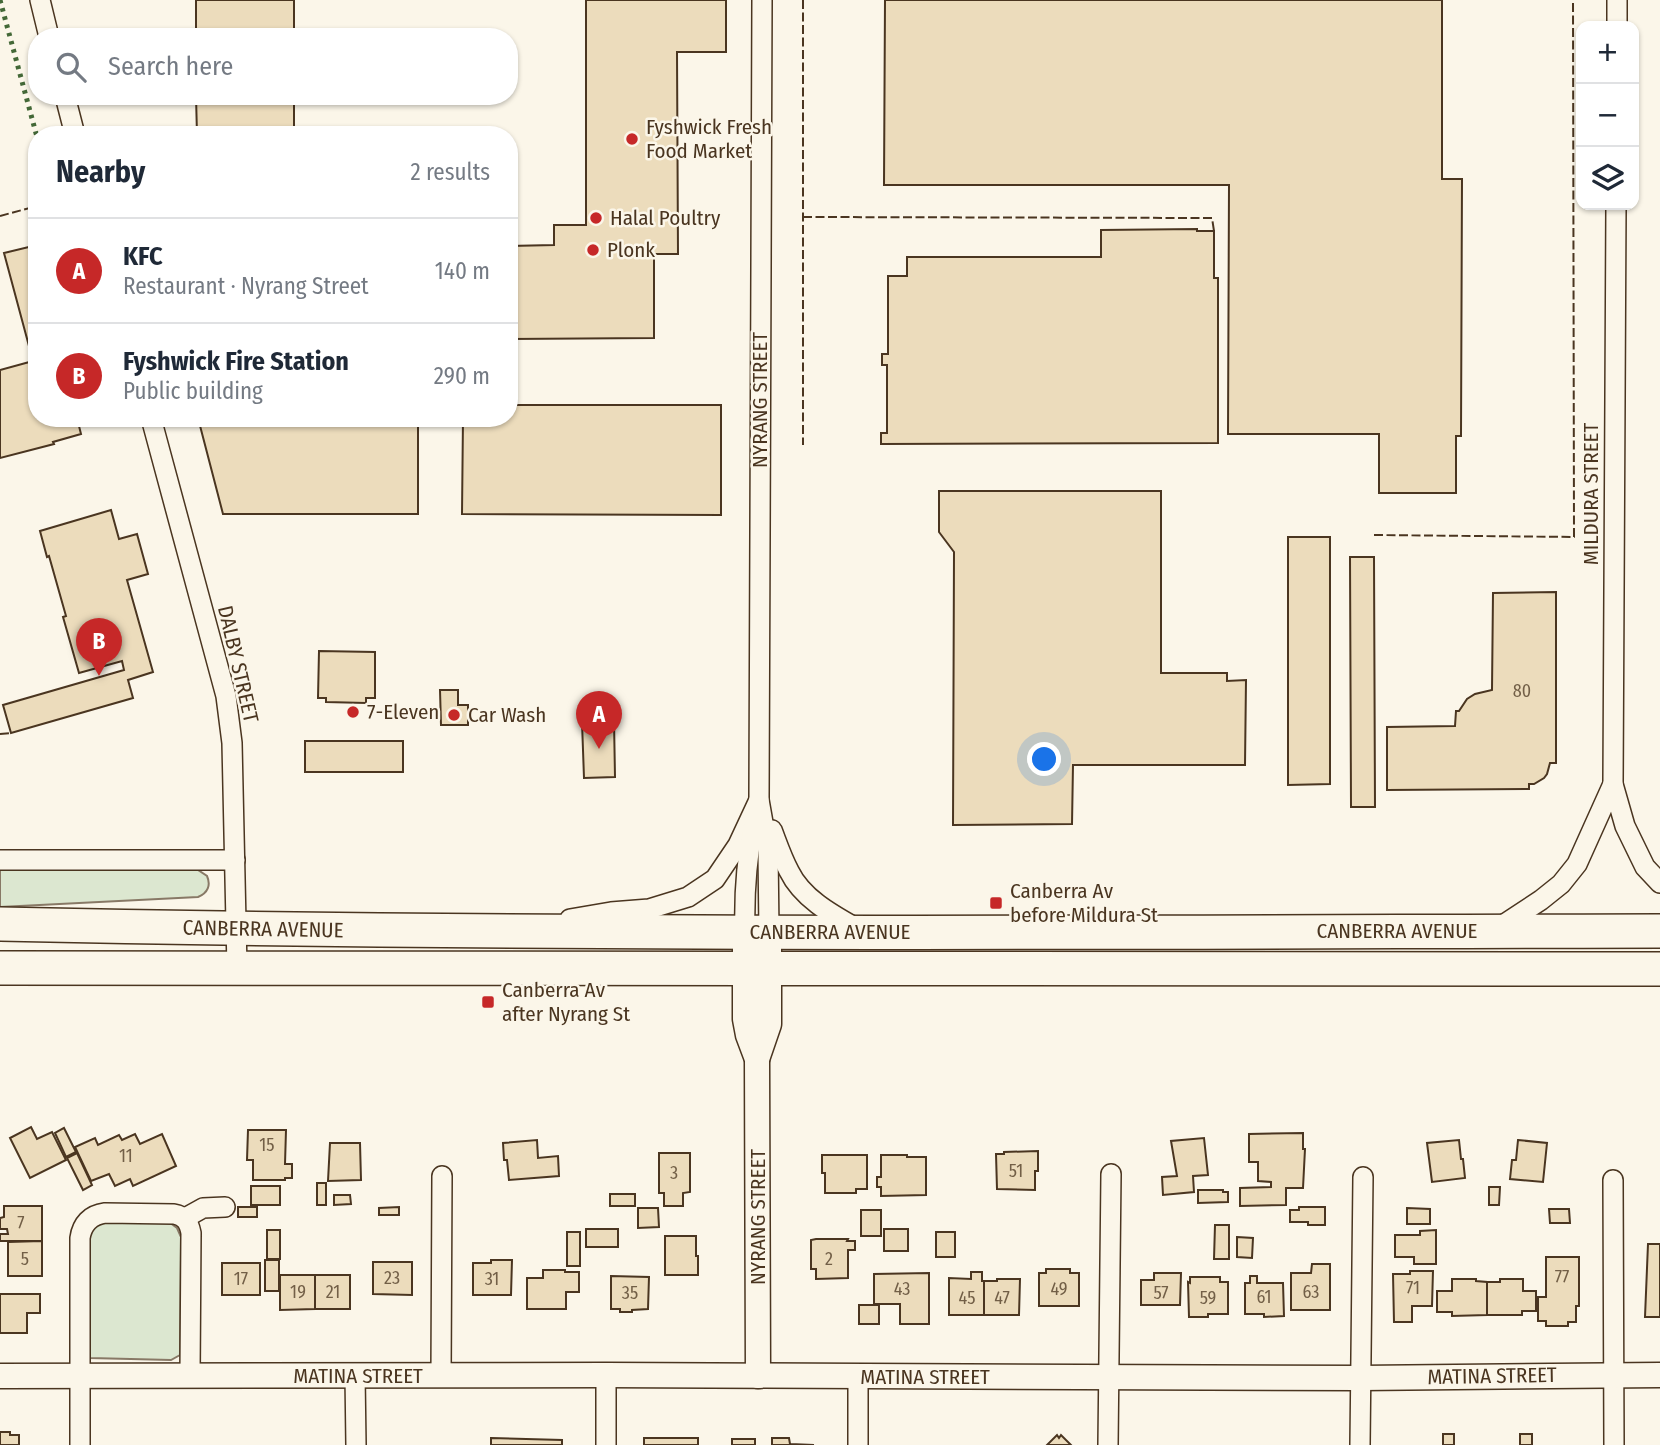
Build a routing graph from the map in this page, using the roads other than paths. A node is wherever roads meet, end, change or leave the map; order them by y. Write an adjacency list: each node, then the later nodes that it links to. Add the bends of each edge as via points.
1 (40, 0): 5 (street)
2 (762, 0): 11 (street, NYRANG STREET)
3 (1617, 0): 4 (street)
4 (1617, 21)
5 (47, 28)
6 (67, 105): 7 (street)
7 (73, 126)
8 (1616, 210): 10 (street, MILDURA STREET)
9 (153, 427): 13 (street, DALBY STREET, via 226,696)
10 (1613, 784): 14 (street, MILDURA STREET, via 1625,826 1645,867); 19 (street, MILDURA STREET, via 1577,864 1561,884)
11 (759, 800): 18 (street, via 738,845 715,878 688,897 649,909); 20 (street, NYRANG STREET, via 744,892); 21 (street, via 790,874 810,899)
12 (0, 860): 13 (street)
13 (235, 860): 16 (street, DALBY STREET)
14 (1660, 883)
15 (0, 924): 16 (highway, CANBERRA AVENUE)
16 (236, 929): 18 (highway, CANBERRA AVENUE); 24 (street, DALBY STREET)
17 (1660, 930): 19 (highway, CANBERRA AVENUE)
18 (502, 931): 20 (highway, CANBERRA AVENUE)
19 (1494, 931): 21 (highway, CANBERRA AVENUE)
20 (757, 932): 21 (highway, CANBERRA AVENUE); 22 (street, NYRANG STREET)
21 (863, 932)
22 (757, 967): 24 (highway, CANBERRA AVENUE); 25 (highway, CANBERRA AVENUE); 40 (street, NYRANG STREET, via 769,1024 757,1059)
23 (0, 968): 24 (highway, CANBERRA AVENUE)
24 (237, 968)
25 (1660, 969)
26 (1111, 1174): 42 (street)
27 (442, 1176): 39 (street)
28 (1363, 1177): 43 (street)
29 (1614, 1180): 35 (street)
30 (225, 1207): 31 (street, via 203,1208)
31 (185, 1218): 32 (street, via 191,1233); 38 (street, via 100,1214 82,1226)
32 (190, 1375): 33 (street, MATINA STREET); 38 (street, MATINA STREET)
33 (355, 1375): 39 (street, MATINA STREET); 45 (street)
34 (606, 1375): 39 (street, MATINA STREET); 40 (street, MATINA STREET); 46 (street)
35 (1613, 1375): 36 (street, MATINA STREET); 43 (street, MATINA STREET); 50 (street)
36 (1660, 1375)
37 (0, 1376): 38 (street, MATINA STREET)
38 (79, 1376): 44 (street)
39 (441, 1376)
40 (758, 1376): 41 (street, MATINA STREET)
41 (858, 1376): 42 (street, MATINA STREET); 47 (street)
42 (1110, 1378): 43 (street, MATINA STREET); 48 (street)
43 (1362, 1378): 49 (street)
44 (80, 1445)
45 (355, 1445)
46 (606, 1445)
47 (858, 1445)
48 (1108, 1445)
49 (1360, 1445)
50 (1615, 1445)

